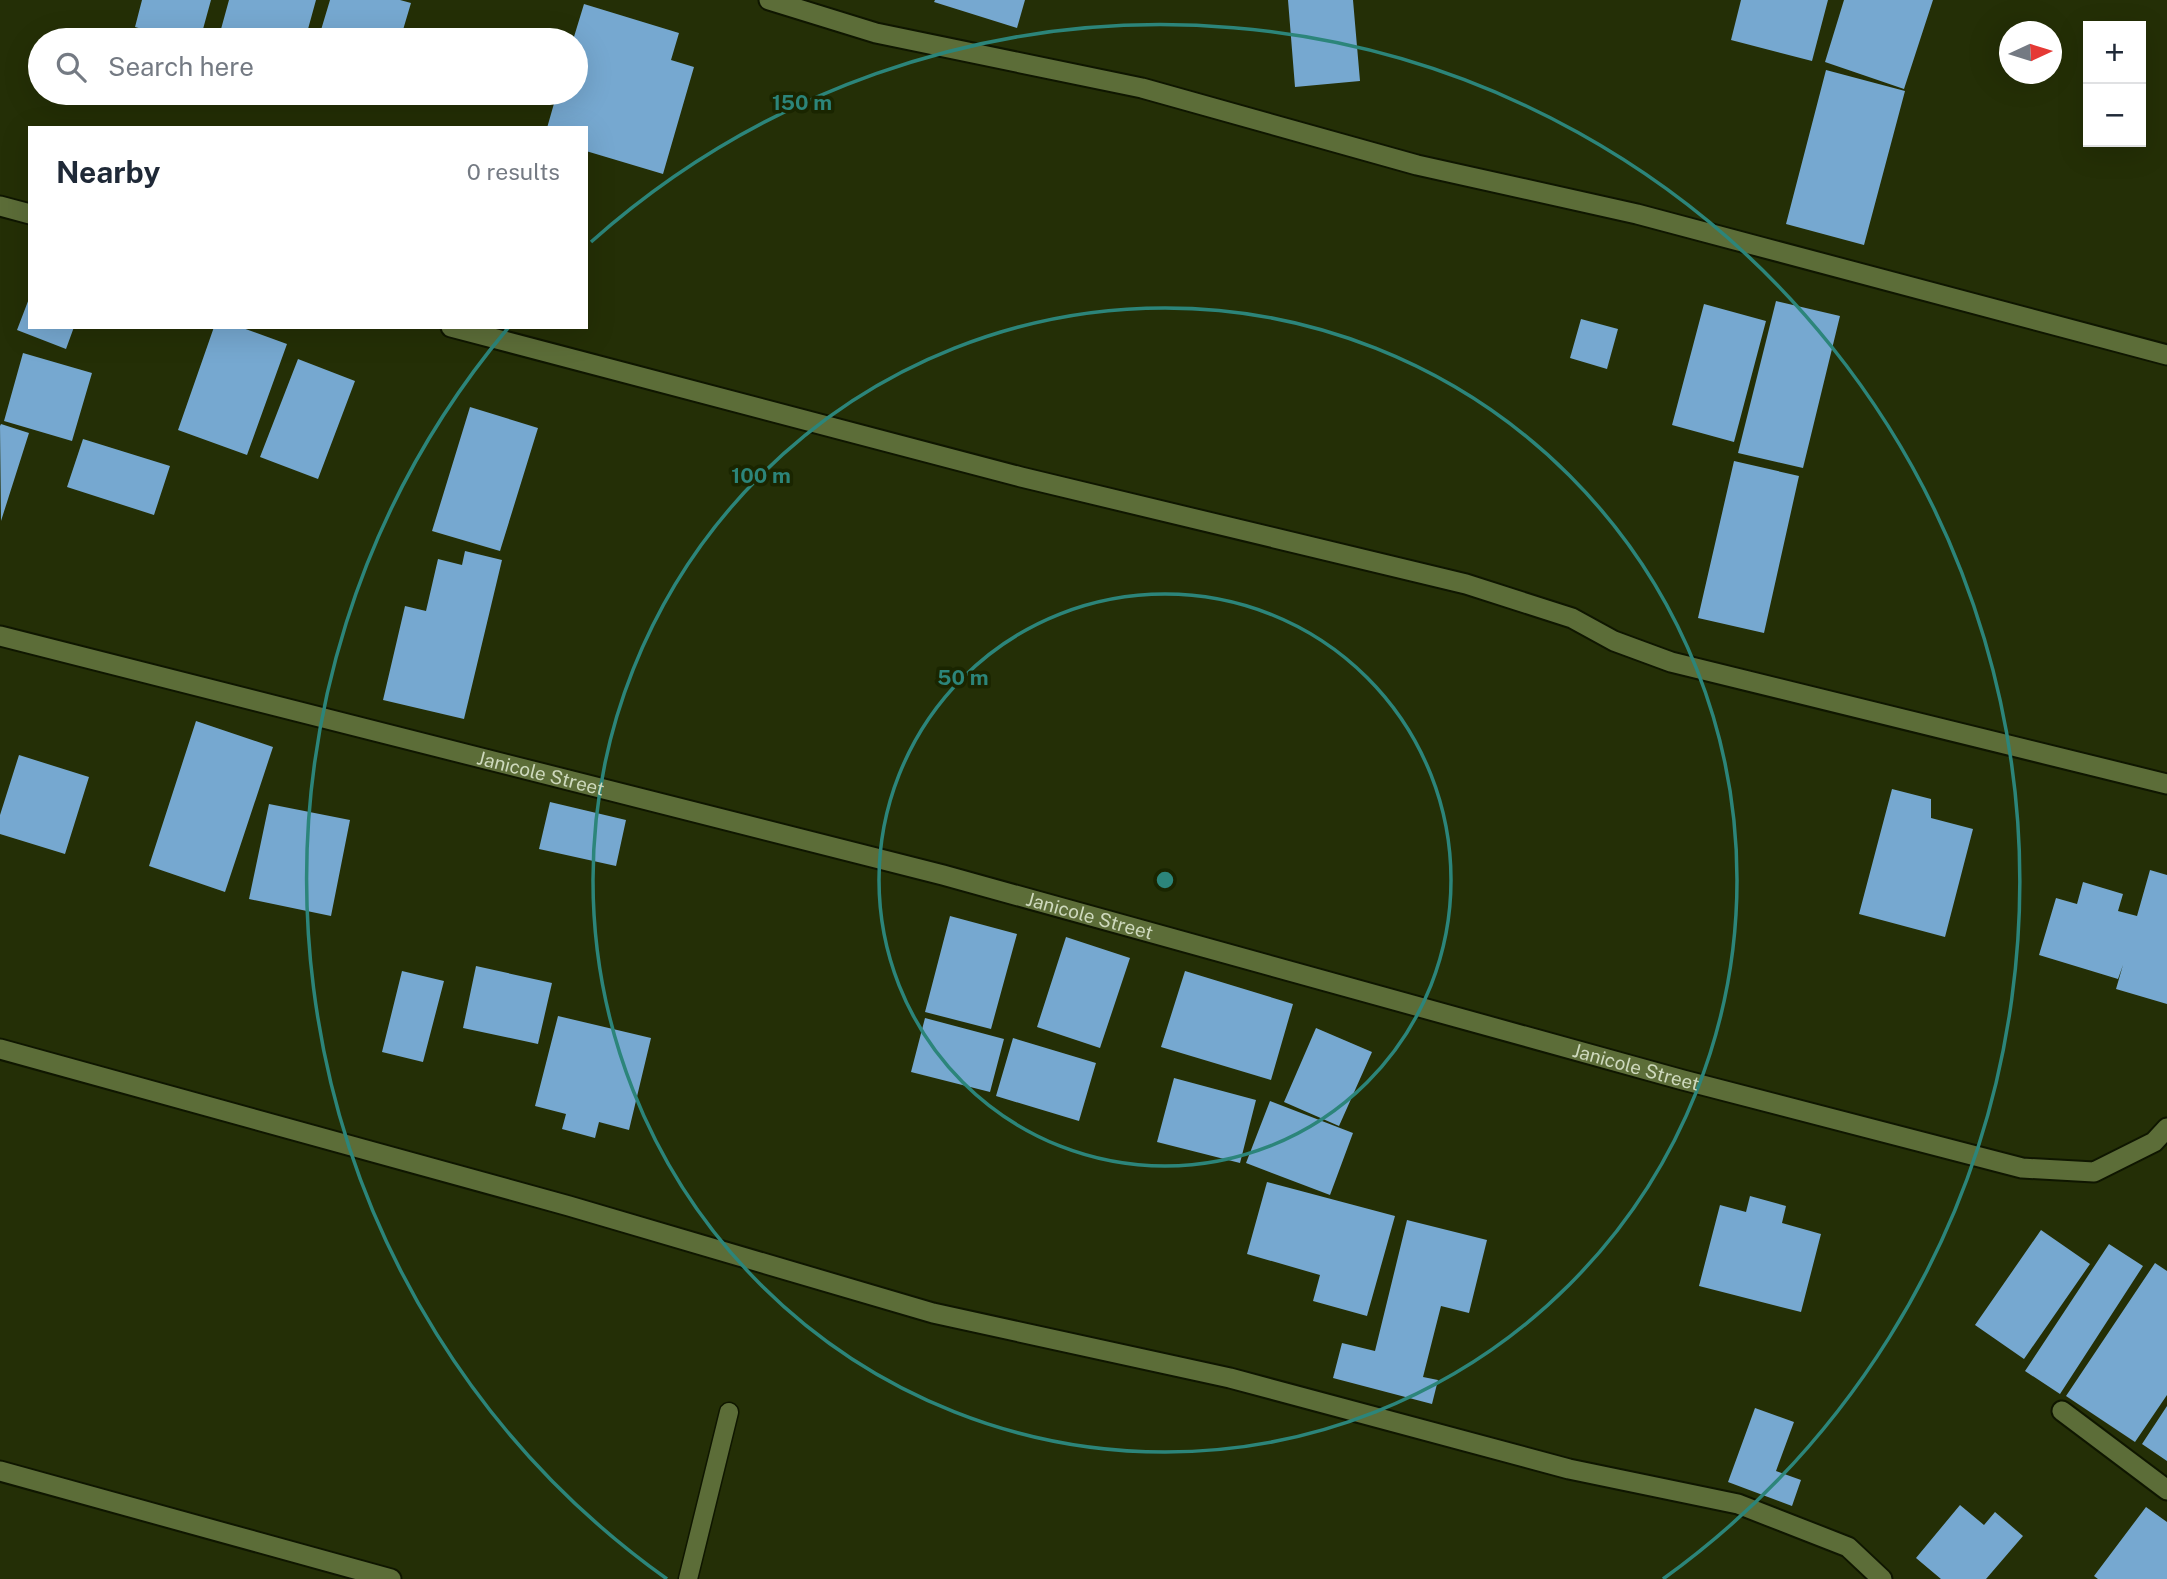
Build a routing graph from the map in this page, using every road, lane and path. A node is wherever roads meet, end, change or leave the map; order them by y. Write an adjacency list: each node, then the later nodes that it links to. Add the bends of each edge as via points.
1 (769, 0): 5 (street, via 876,33 1142,88 1417,164 1637,214)
2 (0, 206): 3 (street)
3 (28, 213)
4 (459, 329): 7 (street, via 1007,473 1466,584 1572,618 1614,641 1671,662)
5 (2167, 355)
6 (0, 636): 9 (street, Janicole Street, via 943,876 1683,1080 2022,1168 2094,1172 2154,1142)
7 (2167, 784)
8 (0, 1049): 16 (street, via 569,1206 933,1313 1230,1378 1569,1469 1738,1504 1848,1547)
9 (2167, 1128)
10 (2062, 1411): 13 (street)
11 (729, 1412): 15 (lane)
12 (0, 1471): 14 (street)
13 (2167, 1490)
14 (391, 1579)
15 (688, 1579)
16 (1882, 1579)

